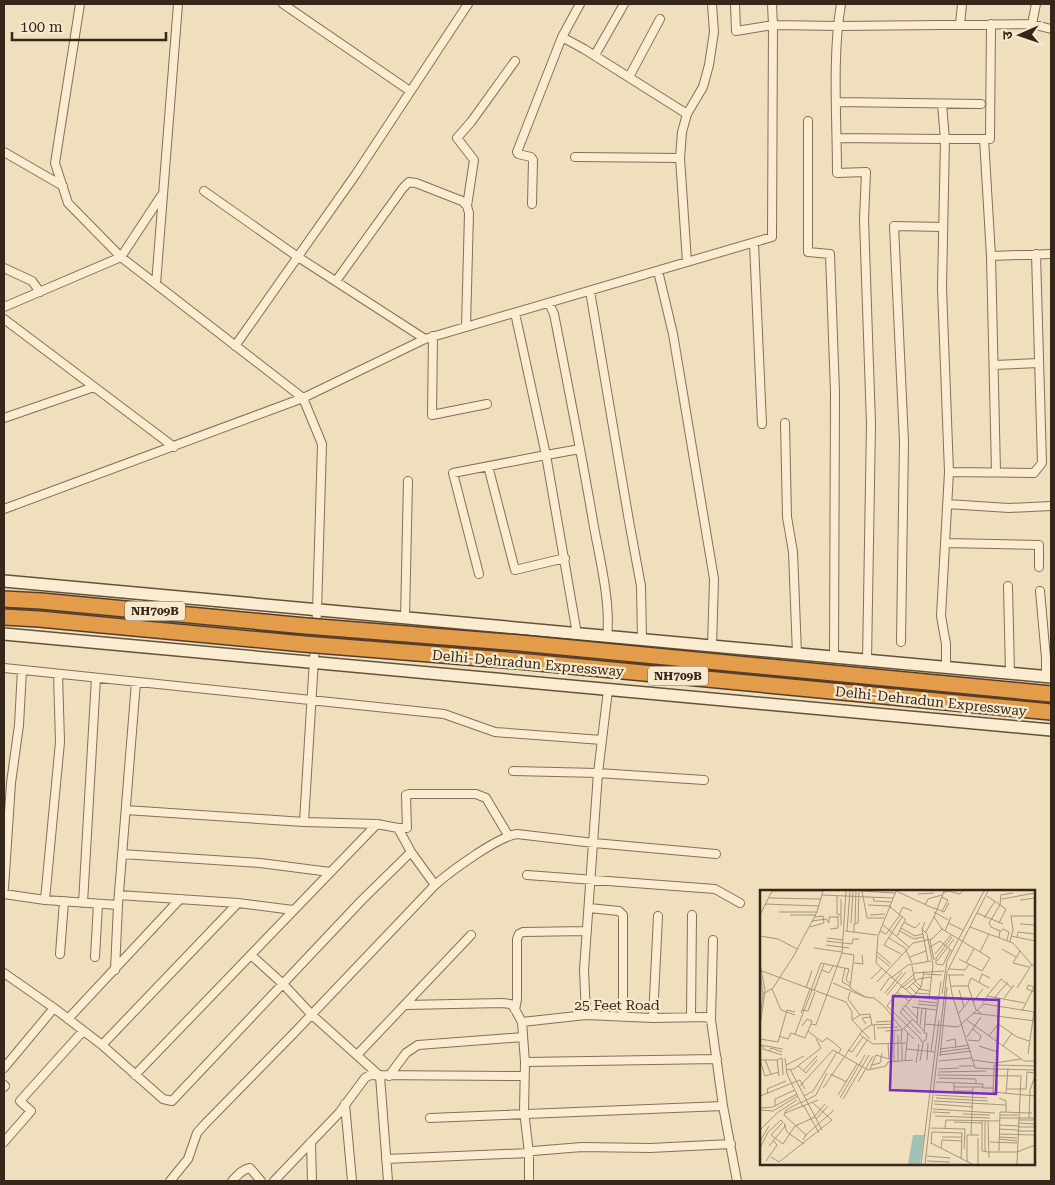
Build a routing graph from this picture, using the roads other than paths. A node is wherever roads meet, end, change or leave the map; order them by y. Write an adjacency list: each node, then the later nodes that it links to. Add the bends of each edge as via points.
1 (80, 4): 36 (street, via 55,163)
2 (178, 4): 38 (street)
3 (282, 4): 24 (street)
4 (468, 4): 24 (street)
5 (580, 4): 20 (street)
6 (624, 4): 21 (street)
7 (712, 4): 28 (street, via 714,32 709,65 703,86)
8 (735, 4): 17 (street, via 736,31)
9 (772, 4): 17 (street)
10 (841, 4): 18 (street)
11 (962, 4): 14 (street)
12 (1036, 4): 16 (street)
13 (660, 19): 23 (street)
14 (960, 24): 15 (street); 18 (street)
15 (991, 24): 16 (street); 32 (street, via 990,139)
16 (1032, 24): 19 (street)
17 (773, 25): 18 (street); 42 (street, via 772,238)
18 (838, 26): 25 (street)
19 (1051, 29)
20 (562, 37): 21 (street); 39 (street, via 517,152 533,160)
21 (595, 56): 23 (street)
22 (515, 60): 40 (street, via 457,138 474,160)
23 (629, 77): 28 (street)
24 (410, 91): 47 (street)
25 (836, 102): 26 (street); 30 (street)
26 (942, 104): 27 (street); 31 (street)
27 (981, 104)
28 (687, 114): 35 (street, via 683,123)
29 (808, 121): 98 (street, via 808,252 830,254 835,392)
30 (837, 138): 31 (street); 99 (street, via 838,172 866,172 864,219 871,424)
31 (945, 139): 32 (street); 41 (street)
32 (984, 139): 45 (street)
33 (4, 152): 36 (street)
34 (575, 157): 35 (street)
35 (680, 158): 48 (street)
36 (63, 186): 46 (street, via 68,203)
37 (204, 191): 47 (street)
38 (162, 195): 46 (street); 52 (street)
39 (532, 204)
40 (467, 206): 51 (street, via 462,201 409,182); 59 (street)
41 (943, 227): 74 (street); 95 (street, via 894,226 904,441)
42 (754, 243): 48 (street); 69 (street)
43 (1036, 254): 44 (street); 45 (street); 62 (street)
44 (1051, 254)
45 (991, 256): 63 (street)
46 (120, 257): 52 (street); 54 (street)
47 (298, 257): 51 (street); 61 (street)
48 (687, 262): 50 (street)
49 (4, 268): 54 (street, via 32,281)
50 (658, 271): 53 (street); 96 (street, via 673,334 714,579)
51 (336, 281): 60 (street)
52 (156, 284): 61 (street)
53 (590, 291): 55 (street); 94 (street, via 641,586)
54 (40, 292): 56 (street)
55 (549, 302): 57 (street); 71 (street)
56 (4, 308)
57 (515, 313): 59 (street); 72 (street)
58 (4, 319): 64 (street)
59 (466, 327): 60 (street)
60 (429, 338): 65 (street); 66 (street, via 432,415)
61 (235, 346): 65 (street)
62 (1039, 363): 63 (street); 75 (street, via 1042,463 1034,473)
63 (994, 365): 75 (street)
64 (94, 387): 67 (street); 70 (street)
65 (303, 398): 70 (street); 88 (street, via 322,444)
66 (487, 404)
67 (4, 418)
68 (785, 423): 97 (street, via 787,517 793,552)
69 (762, 424)
70 (174, 446): 79 (street)
71 (580, 449): 72 (street); 93 (street, via 602,575)
72 (546, 455): 73 (street); 81 (street)
73 (488, 466): 81 (street, via 515,570); 83 (street, via 454,473)
74 (949, 472): 75 (street); 77 (street)
75 (996, 472)
76 (408, 481): 90 (street)
77 (947, 504): 78 (street, via 1009,508); 80 (street)
78 (1051, 506)
79 (4, 509)
80 (945, 543): 82 (street, via 1039,545); 100 (street, via 941,616)
81 (565, 558): 92 (street)
82 (1039, 566)
83 (478, 574)
84 (4, 581): 88 (street)
85 (1008, 586): 105 (street)
86 (1040, 591): 103 (street)
87 (4, 599): 110 (highway, Delhi-Dehradun Expressway / NH709B, bridge, via 520,642)
88 (317, 610): 90 (street); 101 (street)
89 (4, 618): 112 (highway, Delhi-Dehradun Expressway / NH709B, bridge, via 518,661)
90 (405, 618): 92 (street)
91 (4, 634): 101 (street)
92 (577, 634): 93 (street)
93 (607, 637): 94 (street)
94 (642, 640): 96 (street)
95 (901, 642)
96 (712, 646): 97 (street)
97 (797, 654): 98 (street)
98 (834, 657): 99 (street)
99 (867, 661): 100 (street)
100 (946, 663): 105 (street)
101 (314, 664): 109 (street); 111 (street)
102 (4, 668): 104 (street)
103 (1047, 669): 105 (street)
104 (22, 670): 106 (street); 118 (street, via 19,725)
105 (1010, 673)
106 (58, 674): 107 (street); 136 (street, via 60,742)
107 (96, 678): 108 (street); 138 (street)
108 (136, 682): 111 (street); 119 (street)
109 (608, 690): 113 (street); 114 (street)
110 (1051, 694)
111 (312, 699): 114 (street, via 444,714 495,732); 120 (street)
112 (1051, 712)
113 (1051, 730)
114 (602, 740): 116 (street)
115 (513, 771): 116 (street)
116 (598, 773): 117 (street); 124 (street)
117 (704, 780)
118 (7, 782): 132 (street)
119 (126, 810): 120 (street); 126 (street)
120 (304, 822): 121 (street)
121 (377, 824): 122 (street); 128 (street)
122 (398, 828): 123 (street, via 407,828 406,795 476,794 486,798); 125 (street)
123 (508, 835): 124 (street); 131 (street, via 448,873)
124 (594, 843): 127 (street); 130 (street)
125 (411, 852): 131 (street); 155 (street)
126 (122, 854): 128 (street, via 260,863); 134 (street)
127 (716, 854)
128 (330, 872): 144 (street)
129 (527, 875): 130 (street)
130 (591, 880): 140 (street, via 715,889); 143 (street)
131 (435, 885): 159 (street)
132 (4, 888)
133 (4, 894): 136 (street)
134 (119, 895): 135 (street); 142 (street)
135 (180, 899): 139 (street); 153 (street)
136 (45, 900): 137 (street)
137 (64, 901): 138 (street); 150 (street)
138 (82, 902): 141 (street)
139 (238, 903): 144 (street); 169 (street)
140 (740, 903)
141 (98, 904): 142 (street); 152 (street)
142 (118, 905): 153 (street)
143 (590, 908): 147 (street); 161 (street, via 622,912)
144 (293, 910): 151 (street)
145 (692, 915): 162 (street)
146 (658, 916): 163 (street)
147 (587, 931): 158 (street, via 519,934); 160 (street, via 584,970)
148 (471, 935): 156 (street)
149 (713, 940): 165 (street)
150 (60, 954)
151 (251, 954): 155 (street); 174 (street)
152 (95, 956)
153 (115, 970): 164 (street)
154 (4, 972): 157 (street)
155 (283, 984): 159 (street); 174 (street, via 172,1101 163,1099)
156 (404, 1005): 158 (street, via 503,1003 510,1004); 170 (street)
157 (54, 1008): 164 (street); 173 (street)
158 (515, 1010): 166 (street)
159 (312, 1015): 170 (street); 186 (street, via 197,1133 188,1159)
160 (586, 1015): 161 (street, 25 Feet Road); 166 (street, 25 Feet Road)
161 (623, 1017): 163 (street, 25 Feet Road)
162 (691, 1017): 163 (street, 25 Feet Road); 165 (street, 25 Feet Road)
163 (653, 1018)
164 (68, 1019): 167 (street)
165 (711, 1020): 171 (street)
166 (522, 1022): 168 (street)
167 (84, 1031): 169 (street); 181 (street, via 20,1101 31,1112)
168 (523, 1038): 172 (street); 175 (street, via 418,1045)
169 (102, 1045): 174 (street)
170 (357, 1055): 175 (street)
171 (717, 1059): 172 (street); 178 (street)
172 (525, 1062): 176 (street)
173 (4, 1068)
174 (135, 1075)
175 (384, 1076): 176 (street); 177 (street, via 365,1078); 185 (street)
176 (524, 1076): 179 (street)
177 (345, 1104): 182 (street); 191 (street)
178 (723, 1106): 179 (street); 183 (street)
179 (524, 1115): 180 (street); 184 (street)
180 (430, 1118)
181 (4, 1142)
182 (311, 1142): 189 (street); 190 (street)
183 (730, 1144): 184 (street, via 582,1147); 194 (street)
184 (529, 1153): 185 (street); 193 (street)
185 (386, 1159): 192 (street)
186 (170, 1181)
187 (232, 1181): 188 (street, via 250,1168)
188 (261, 1181)
189 (274, 1181)
190 (312, 1181)
191 (352, 1181)
192 (388, 1181)
193 (529, 1181)
194 (737, 1181)

